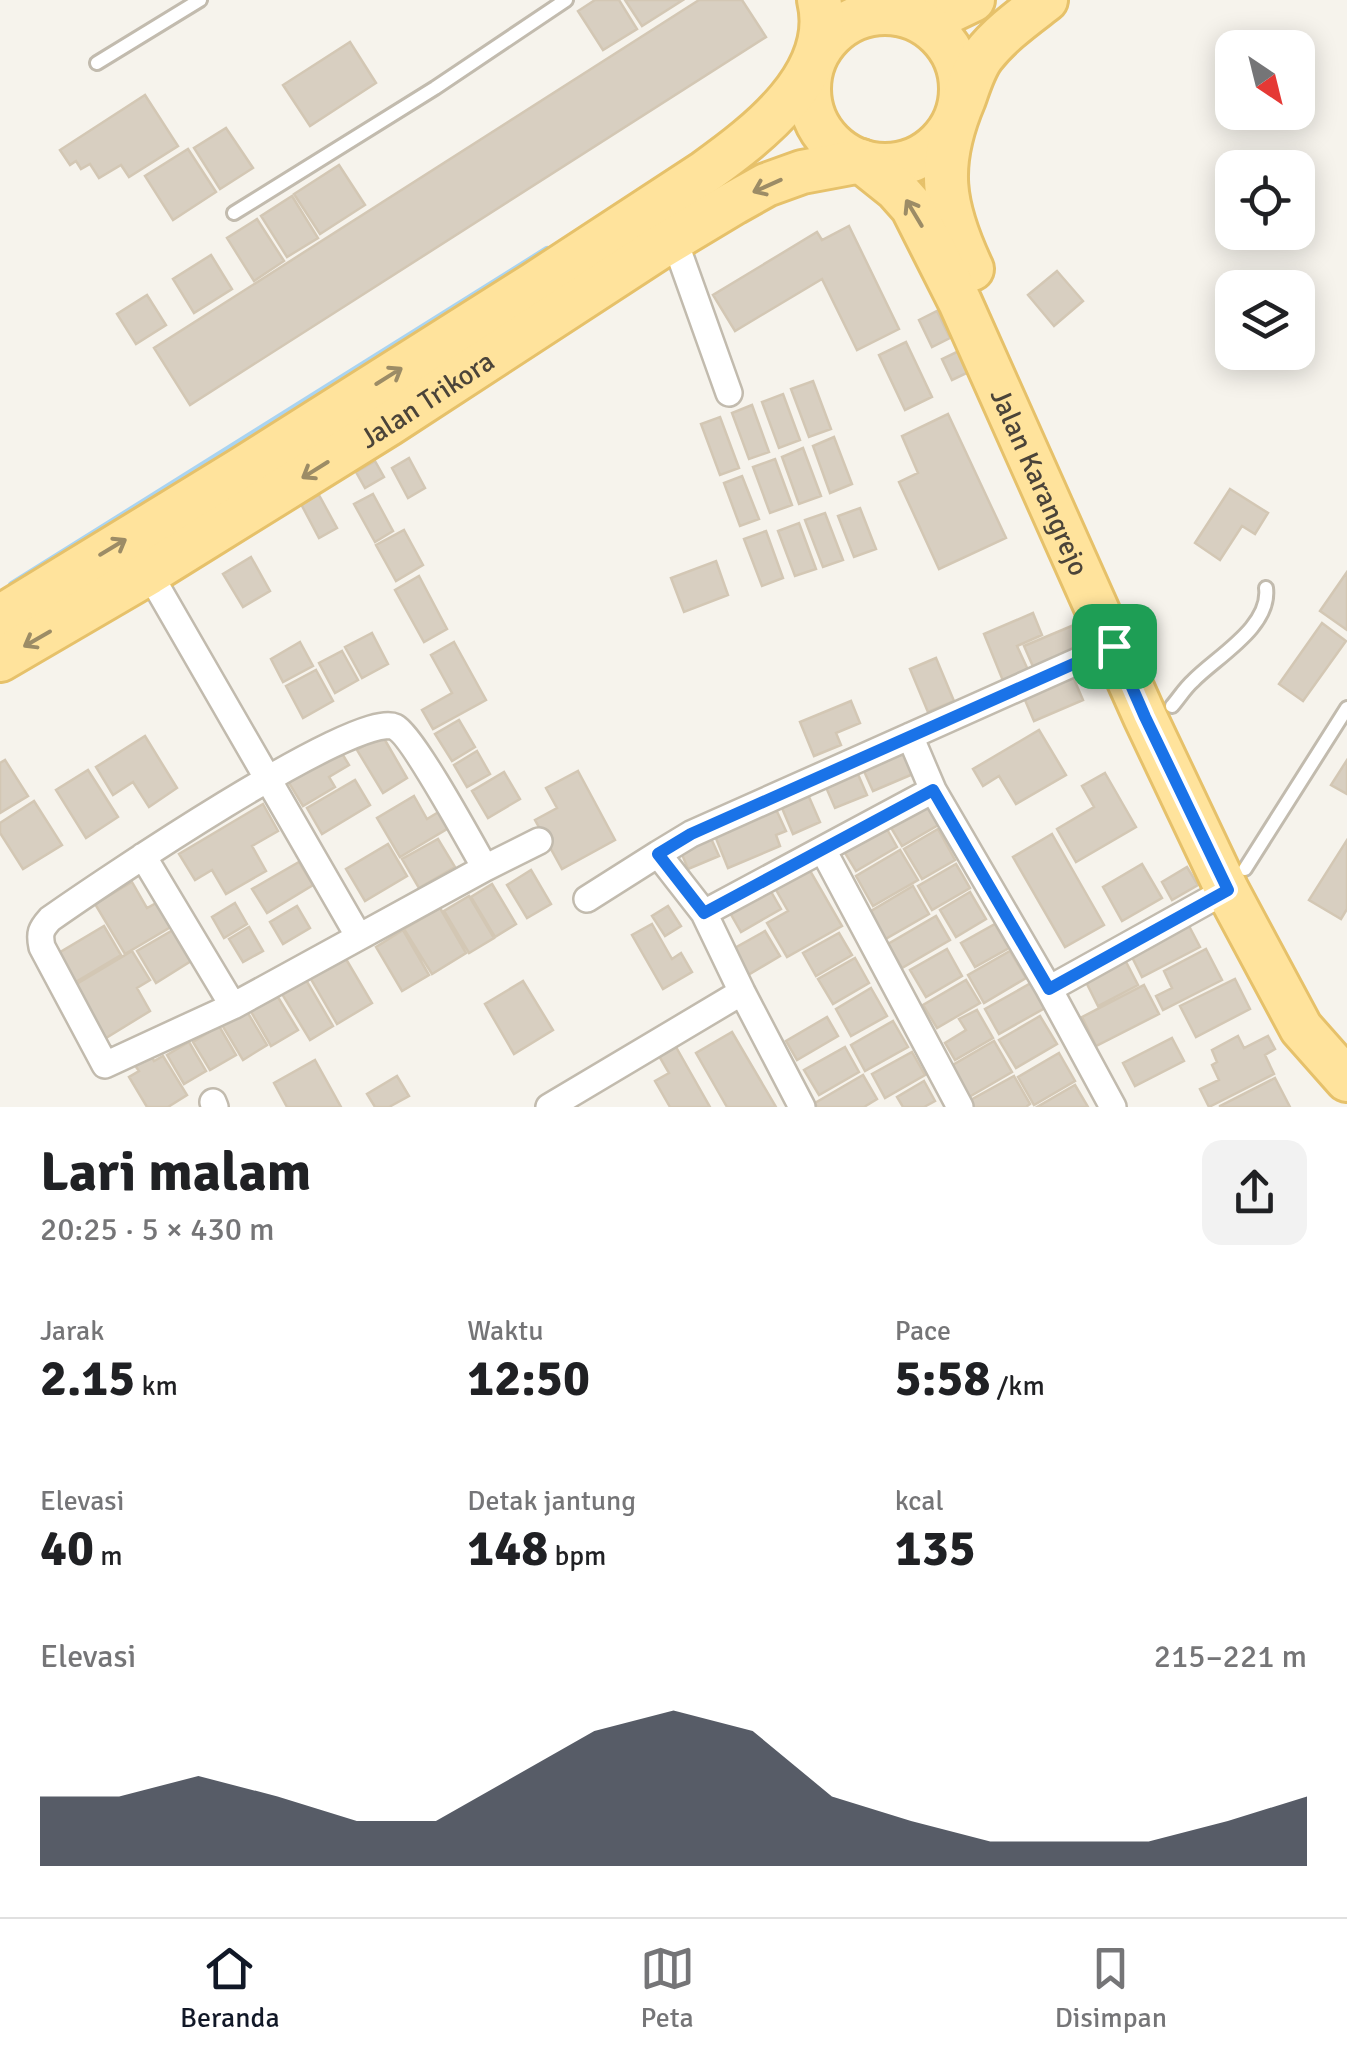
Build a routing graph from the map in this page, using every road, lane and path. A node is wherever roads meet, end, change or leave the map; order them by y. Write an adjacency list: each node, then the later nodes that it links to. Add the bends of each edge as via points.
1 (200, 0): 7 (lane)
2 (566, 0): 11 (lane)
3 (819, 0): 8 (main road, via 821,35)
4 (972, 0): 6 (main road, via 952,10)
5 (1046, 0): 9 (main road, via 980,59)
6 (887, 7): 8 (main road, via 837,30); 9 (main road, via 922,22 953,54 961,76)
7 (98, 63)
8 (813, 66): 10 (main road, via 813,113 840,150); 16 (main road, Jalan Trikora, one-way to 8, via 705,172 767,124)
9 (954, 122): 10 (main road, via 925,154 883,165); 19 (main road, Jalan Karangrejo, via 945,172 958,240)
10 (861, 161): 12 (main road, Jalan Trikora, one-way to 12, via 766,185); 17 (main road, Jalan Karangrejo, one-way to 10, via 912,207)
11 (234, 213)
12 (674, 239): 13 (street); 14 (main road, Jalan Trikora, one-way to 14)
13 (729, 393)
14 (150, 572): 18 (main road, Jalan Trikora, one-way to 18); 22 (street)
15 (1266, 588): 19 (lane, via 1260,615 1236,646)
16 (0, 617)
17 (1114, 646): 21 (street); 29 (main road, Jalan Karangrejo, via 1145,717)
18 (0, 660)
19 (1172, 706): 29 (main road, Jalan Karangrejo)
20 (1347, 708): 29 (lane)
21 (910, 736): 23 (street); 26 (street)
22 (269, 779): 27 (street); 28 (street, via 354,734 378,725 399,728); 32 (street)
23 (933, 790): 25 (street); 33 (street)
24 (538, 842): 28 (street)
25 (823, 850): 31 (street); 40 (street)
26 (658, 854): 30 (street); 31 (street)
27 (143, 856): 35 (street); 35 (street, via 50,918 39,936 105,1065)
28 (485, 868): 32 (street)
29 (1236, 879): 33 (street); 36 (main road, Jalan Karangrejo); 37 (main road, Jalan Karangrejo, via 1301,1028)
30 (587, 898)
31 (704, 913): 34 (street)
32 (359, 937): 35 (street)
33 (1049, 989): 41 (street)
34 (742, 992): 38 (street); 39 (street)
35 (233, 1006)
36 (1347, 1042)
37 (1347, 1080)
38 (550, 1107)
39 (802, 1107)
40 (960, 1107)
41 (1114, 1107)

